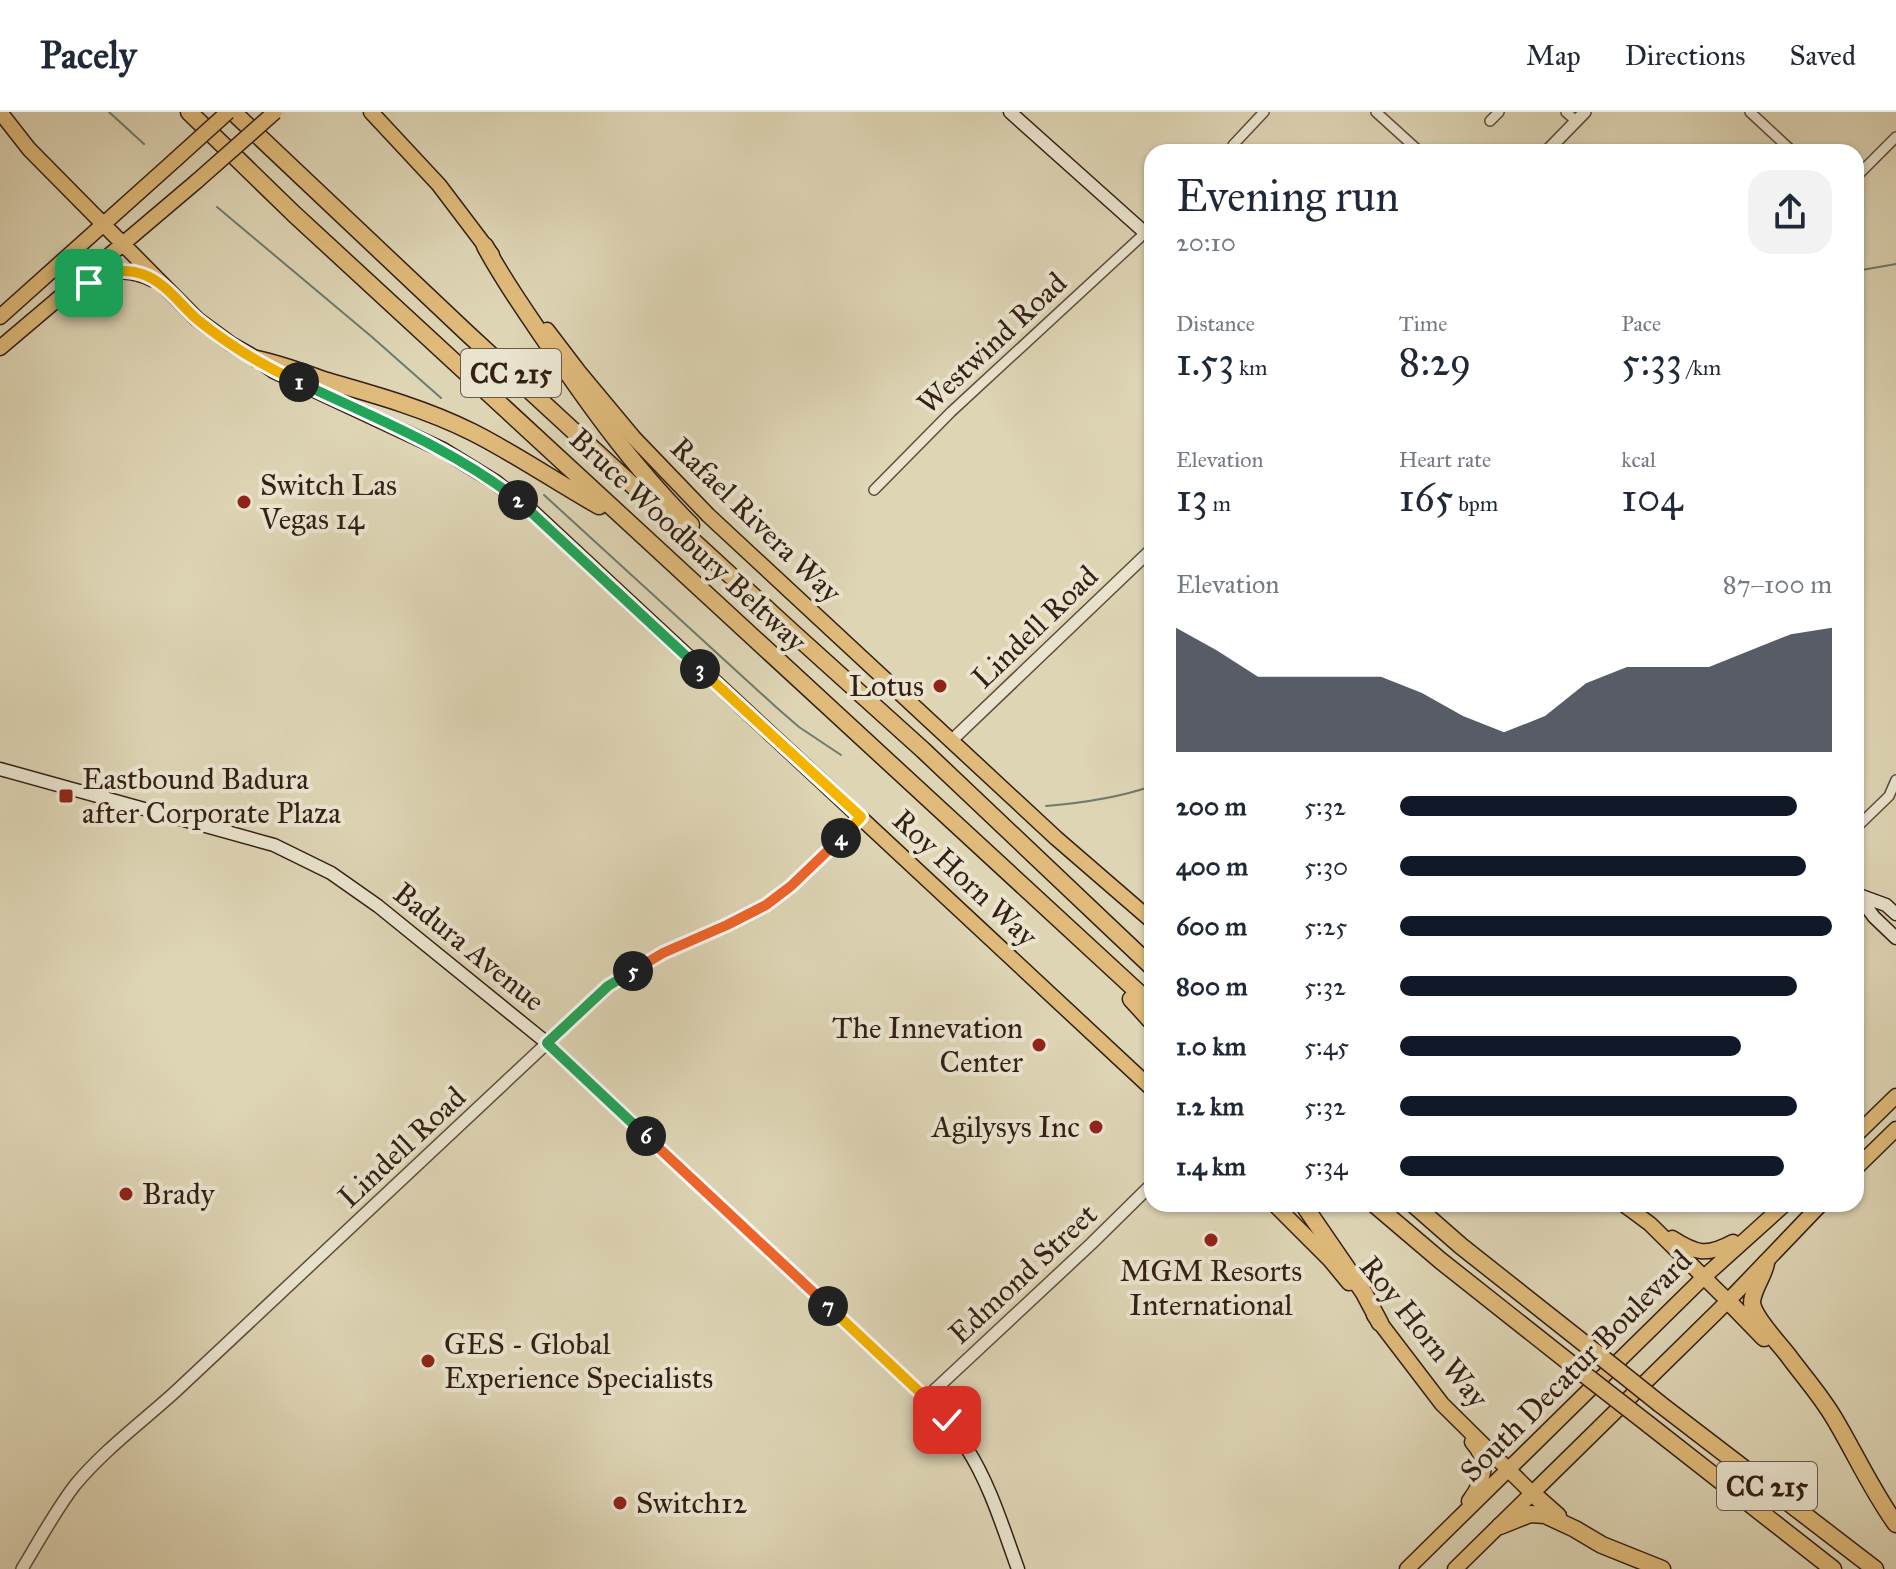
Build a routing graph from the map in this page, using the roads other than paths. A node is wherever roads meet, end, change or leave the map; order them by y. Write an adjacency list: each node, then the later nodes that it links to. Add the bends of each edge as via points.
1 (0, 112): 21 (main road, Roy Horn Way)
2 (189, 112): 32 (highway, Bruce Woodbury Beltway / CC 215)
3 (230, 112): 21 (main road, bridge); 34 (highway, Bruce Woodbury Beltway / CC 215)
4 (275, 112): 24 (main road, bridge)
5 (371, 112): 13 (main road, Rafael Rivera Way)
6 (1010, 112): 22 (main road)
7 (1264, 112): 16 (street)
8 (1376, 112): 17 (street)
9 (1499, 112): 14 (street)
10 (1566, 112): 12 (street)
11 (1750, 112): 19 (street)
12 (1580, 116): 18 (street)
13 (381, 119): 25 (main road, Rafael Rivera Way)
14 (1490, 121)
15 (1896, 137): 20 (street)
16 (1234, 144)
17 (1411, 144)
18 (1554, 144)
19 (1784, 144)
20 (1864, 169)
21 (103, 223): 24 (main road, Roy Horn Way); 28 (main road)
22 (1144, 232)
23 (1144, 240): 31 (street, Westwind Road, via 951,412)
24 (123, 245): 26 (main road, Roy Horn Way); 27 (main road)
25 (485, 246): 34 (highway, via 624,452); 35 (main road, Rafael Rivera Way, via 634,438 708,515)
26 (158, 281): 27 (main road, via 121,270); 30 (main road, Roy Horn Way, via 197,319)
27 (77, 284): 29 (main road)
28 (0, 317)
29 (0, 348)
30 (257, 359): 32 (highway, via 440,417); 38 (main road, Roy Horn Way, via 433,445 495,482)
31 (874, 490)
32 (622, 518): 44 (highway, Bruce Woodbury Beltway / CC 215)
33 (1144, 557): 35 (street, Lindell Road)
34 (791, 631): 46 (highway, Bruce Woodbury Beltway / CC 215)
35 (951, 741): 42 (main road, Rafael Rivera Way)
36 (0, 769): 49 (main road, Badura Avenue, via 274,845 331,873)
37 (1896, 780): 39 (street, via 1889,796)
38 (861, 817): 49 (street, Lindell Road, via 766,905 663,953 608,986); 50 (main road, Roy Horn Way)
39 (1864, 820)
40 (1864, 896): 43 (main road)
41 (1864, 904): 45 (main road)
42 (1144, 914)
43 (1896, 914)
44 (1057, 917): 47 (highway, Bruce Woodbury Beltway / CC 215); 48 (highway)
45 (1896, 938)
46 (1144, 959)
47 (1144, 998)
48 (1144, 1013)
49 (547, 1043): 70 (main road, Badura Avenue); 78 (street, Lindell Road, via 108,1451 76,1484)
50 (1144, 1082)
51 (1896, 1096): 52 (main road)
52 (1864, 1127)
53 (1896, 1129): 54 (main road)
54 (1864, 1160)
55 (1144, 1192): 70 (street, Edmond Street)
56 (1282, 1212): 68 (main road, Roy Horn Way, via 1330,1260)
57 (1308, 1212): 68 (highway)
58 (1383, 1212): 83 (highway, CC 215, bridge)
59 (1422, 1212): 84 (highway, CC 215, bridge)
60 (1634, 1212): 63 (main road)
61 (1776, 1212): 64 (main road, South Decatur Boulevard)
62 (1814, 1212): 65 (main road, South Decatur Boulevard)
63 (1650, 1224): 64 (main road, via 1703,1252); 66 (main road)
64 (1755, 1231): 66 (main road, South Decatur Boulevard)
65 (1766, 1263): 67 (main road, South Decatur Boulevard); 69 (highway, via 1753,1305)
66 (1704, 1277): 67 (main road); 72 (main road, South Decatur Boulevard)
67 (1728, 1301): 69 (highway); 73 (main road, South Decatur Boulevard)
68 (1380, 1323): 71 (main road, Roy Horn Way)
69 (1798, 1368): 74 (highway, via 1834,1417)
70 (926, 1398): 79 (main road, Badura Avenue, via 967,1448 992,1496)
71 (1442, 1404): 72 (main road, Roy Horn Way); 75 (main road, via 1481,1453 1484,1465 1478,1486)
72 (1509, 1470): 73 (main road, Roy Horn Way); 75 (main road, South Decatur Boulevard)
73 (1533, 1494): 76 (main road, South Decatur Boulevard); 77 (highway)
74 (1896, 1524)
75 (1452, 1525): 80 (main road, South Decatur Boulevard)
76 (1500, 1526): 77 (highway, via 1538,1513); 81 (main road, South Decatur Boulevard)
77 (1575, 1529): 82 (highway)
78 (22, 1569)
79 (1018, 1569)
80 (1407, 1569)
81 (1455, 1569)
82 (1662, 1569)
83 (1833, 1569)
84 (1875, 1569)

